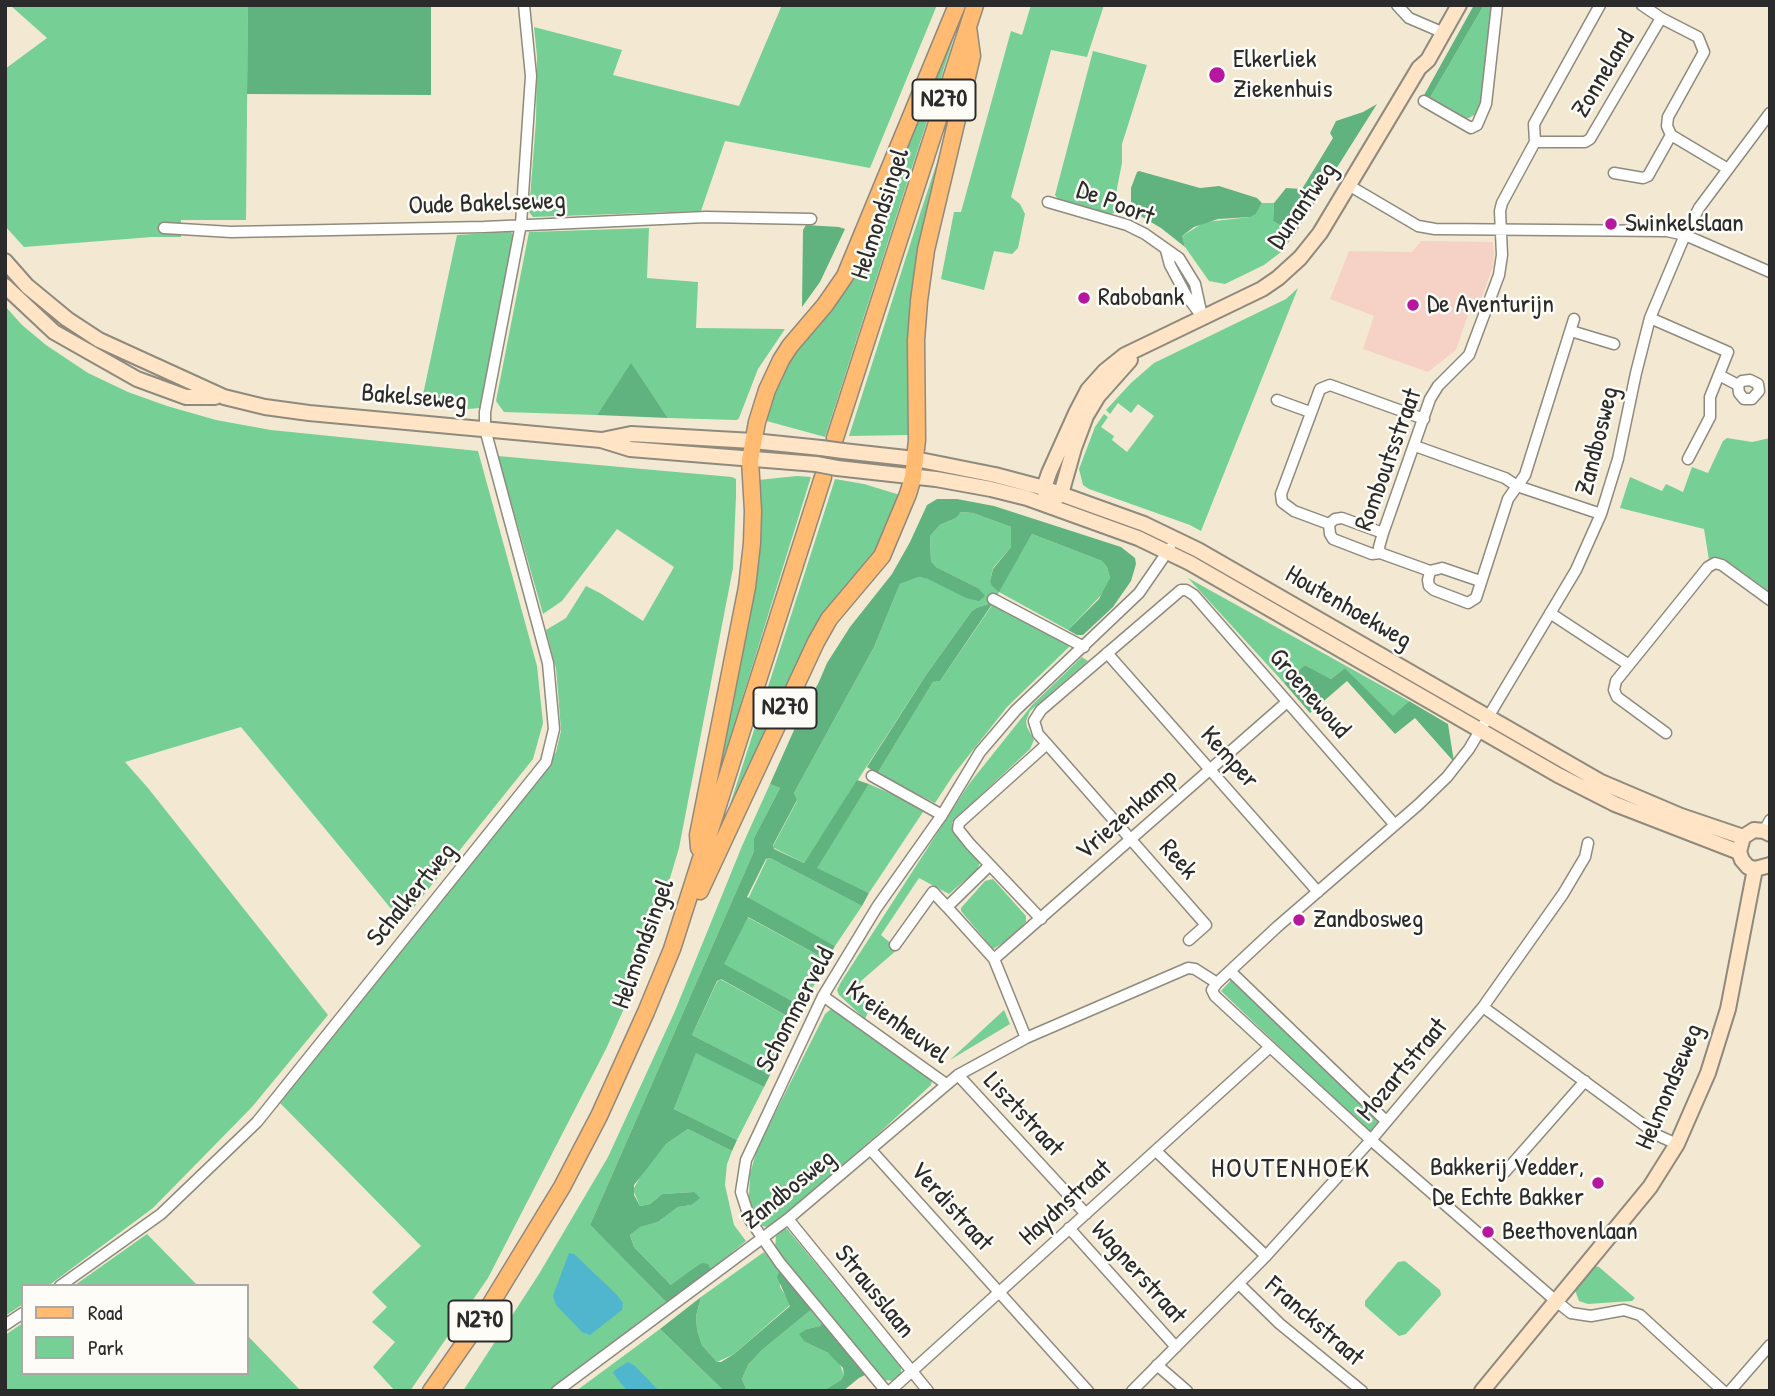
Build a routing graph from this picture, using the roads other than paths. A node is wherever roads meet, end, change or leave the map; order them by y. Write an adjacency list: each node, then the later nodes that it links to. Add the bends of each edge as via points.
1 (524, 5): 22 (street, via 531,76)
2 (957, 5): 43 (main road, N270, via 845,276 780,360)
3 (975, 5): 11 (main road, Helmondsingel / N270)
4 (1397, 5): 12 (street, via 1409,18)
5 (1451, 5): 12 (street, Dunantweg)
6 (1459, 5): 12 (street, Dunantweg)
7 (1497, 5): 13 (street, via 1486,104 1477,125 1472,128)
8 (1600, 5): 16 (street, Zonneland, via 1534,124)
9 (1642, 5): 10 (street, Zonneland)
10 (1661, 18): 15 (street, Zonneland, via 1698,37 1704,52 1668,117); 16 (street, Zonneland, via 1590,139)
11 (968, 26): 44 (main road, Helmondsingel / N270); 46 (main road, N270, via 972,56 926,250 919,300)
12 (1441, 31): 19 (street, Dunantweg)
13 (1424, 101)
14 (1770, 113): 17 (street, Zandbosweg)
15 (1671, 135): 17 (street); 18 (street, Zonneland, via 1648,176)
16 (1535, 142): 24 (street, Zonneland, via 1502,203)
17 (1728, 169): 25 (street, Zandbosweg)
18 (1615, 173)
19 (1350, 186): 24 (street, via 1418,226); 29 (street, Dunantweg, via 1320,233 1290,268 1262,289)
20 (1048, 202): 29 (street, De Poort, via 1127,225 1156,241 1166,250 1186,295)
21 (811, 219): 22 (street, Oude Bakelseweg, via 706,217)
22 (521, 224): 23 (street, Oude Bakelseweg, via 231,232); 41 (street)
23 (164, 228)
24 (1502, 230): 25 (street, via 1667,231); 40 (street, Romboutsstraat, via 1499,275 1469,355 1438,386)
25 (1685, 235): 27 (street); 30 (street, Zandbosweg)
26 (5, 261): 37 (street, Bakelseweg, via 27,286 99,340)
27 (1770, 271)
28 (5, 286): 37 (street, Bakelseweg, via 54,331 136,379 186,397)
29 (1202, 316): 33 (street, Dunantweg)
30 (1650, 318): 35 (street, via 1728,352); 55 (street, Zandbosweg)
31 (1574, 319): 32 (street)
32 (1571, 331): 34 (street); 51 (street, via 1525,475)
33 (1146, 344): 52 (street, Dunantweg, via 1125,355 1088,390); 53 (street, Dunantweg, via 1113,378 1086,416)
34 (1615, 344)
35 (1719, 375): 36 (street); 47 (street, via 1710,397 1710,416)
36 (1738, 385)
37 (224, 397): 41 (street, Bakelseweg, via 309,413)
38 (1277, 400): 39 (street)
39 (1310, 412): 40 (street, via 1320,389 1330,385); 56 (street, via 1282,502)
40 (1424, 419): 45 (street, Romboutsstraat)
41 (485, 429): 42 (street, Bakelseweg); 113 (street, Schalkertweg, via 548,663 554,729 546,762 257,1122 160,1214)
42 (601, 440): 43 (street, Bakelseweg, via 631,434); 48 (street, Bakelseweg, via 630,449)
43 (753, 441): 44 (street, Bakelseweg, bridge, via 821,448); 48 (main road, N270)
44 (839, 444): 46 (street, Bakelseweg)
45 (1415, 446): 51 (street); 57 (street, Romboutsstraat)
46 (915, 459): 50 (main road, N270); 52 (street, Houtenhoekweg)
47 (1688, 459)
48 (750, 460): 49 (street, Bakelseweg); 83 (main road, N270, via 753,511 747,587 698,835)
49 (819, 470): 50 (street, Bakelseweg, bridge, via 837,467); 83 (main road, Helmondsingel / N270)
50 (913, 477): 54 (street, Houtenhoekweg, via 991,489); 91 (main road, N270, via 882,556 829,618 816,642)
51 (1517, 486): 55 (street); 62 (street, via 1508,499)
52 (1044, 488): 53 (street, Houtenhoekweg); 54 (street)
53 (1061, 494): 54 (street, Dunantweg); 58 (street, Houtenhoekweg)
54 (1048, 507): 59 (street, Houtenhoekweg)
55 (1601, 514): 65 (street, Zandbosweg)
56 (1329, 524): 57 (street, via 1342,518); 60 (street, via 1333,539)
57 (1383, 533): 60 (street, Romboutsstraat)
58 (1176, 538): 59 (street, Schommerveld); 70 (street, Houtenhoekweg)
59 (1168, 553): 66 (street, Schommerveld, via 1139,593); 71 (street, Houtenhoekweg)
60 (1380, 553): 61 (street)
61 (1430, 571): 62 (street, via 1442,568); 62 (street, via 1429,586 1468,603 1473,602)
62 (1480, 581)
63 (993, 598): 66 (street)
64 (1770, 600): 68 (street, via 1715,563)
65 (1550, 613): 68 (street); 70 (street, Zandbosweg)
66 (1084, 647): 76 (street, Schommerveld, via 1016,710 980,752)
67 (1107, 653): 69 (street, Groenewoud, via 1177,592 1190,591); 73 (street, via 1036,716 1035,727); 74 (street, Kemper)
68 (1629, 665): 72 (street, via 1616,681 1617,697)
69 (1287, 702): 74 (street, Vriezenkamp); 77 (street, Groenewoud)
70 (1489, 716): 71 (street, Zandbosweg); 79 (street, Houtenhoekweg, via 1601,782)
71 (1481, 730): 77 (street, Zandbosweg, via 1447,777); 82 (street, Houtenhoekweg, via 1615,804)
72 (1666, 733)
73 (1047, 744): 80 (street, Reek); 84 (street, via 959,823 958,829)
74 (1211, 769): 80 (street, Vriezenkamp); 86 (street, Kemper)
75 (872, 776): 76 (street)
76 (942, 815): 95 (street, Schommerveld, via 877,907)
77 (1395, 825): 86 (street, Zandbosweg)
78 (1768, 828): 79 (street)
79 (1743, 837): 82 (street)
80 (1131, 840): 88 (street, Vriezenkamp); 89 (street, Reek, via 1206,925)
81 (1588, 843): 96 (street, Mozartstraat, via 1563,894)
82 (1739, 852): 85 (street, via 1742,860)
83 (699, 865): 91 (main road, Helmondsingel / N270)
84 (990, 865): 87 (street); 88 (street)
85 (1763, 867): 104 (street, Helmondseweg, via 1728,1009 1708,1073)
86 (1318, 891): 93 (street, Zandbosweg)
87 (947, 906): 90 (street, via 933,892); 92 (street)
88 (1041, 919): 92 (street, Vriezenkamp)
89 (1189, 940)
90 (895, 945)
91 (672, 949): 123 (main road, Helmondsingel / N270, via 604,1104 562,1186 484,1315)
92 (994, 959): 97 (street)
93 (1230, 971): 94 (street, Zandbosweg); 102 (street)
94 (1217, 983): 97 (street, Zandbosweg, via 1188,968); 98 (street, via 1212,993)
95 (823, 996): 101 (street, Kreienheuvel); 111 (street, Schommerveld, via 746,1160 741,1192)
96 (1483, 1007): 100 (street); 102 (street, Mozartstraat)
97 (1026, 1038): 99 (street, Zandbosweg)
98 (1270, 1047): 103 (street); 106 (street, Haydnstraat)
99 (958, 1075): 101 (street, Zandbosweg); 108 (street, Lisztstraat)
100 (1585, 1081): 104 (street, via 1659,1136); 107 (street)
101 (946, 1084): 105 (street, Zandbosweg)
102 (1386, 1121): 103 (street, Mozartstraat)
103 (1371, 1140): 112 (street, Mozartstraat); 116 (street)
104 (1677, 1144): 116 (street, Helmondseweg, via 1650,1187)
105 (871, 1150): 109 (street, Zandbosweg); 115 (street, Verdistraat)
106 (1156, 1151): 108 (street, Haydnstraat); 112 (street)
107 (1504, 1172)
108 (1086, 1214): 110 (street, Haydnstraat)
109 (788, 1219): 111 (street, Zandbosweg); 122 (street, Strausslaan)
110 (1069, 1228): 115 (street, Haydnstraat); 120 (street, Wagnerstraat)
111 (762, 1239): 124 (street, Zandbosweg); 125 (street, Strausslaan)
112 (1266, 1256): 114 (street, Mozartstraat)
113 (63, 1284)
114 (1240, 1285): 120 (street, Mozartstraat); 130 (street, Franckstraat)
115 (999, 1292): 122 (street, Haydnstraat); 127 (street, Verdistraat)
116 (1556, 1301): 131 (street, Helmondseweg); 132 (street, via 1571,1312 1591,1316 1624,1310 1640,1315)
117 (21, 1313): 118 (street)
118 (5, 1325)
119 (1770, 1345): 133 (street)
120 (1176, 1346): 121 (street, Mozartstraat)
121 (1157, 1365): 128 (street, Mozartstraat); 129 (street)
122 (912, 1371): 125 (street, Haydnstraat); 126 (street, Strausslaan)
123 (431, 1391)
124 (557, 1391)
125 (888, 1391)
126 (928, 1391)
127 (1088, 1391)
128 (1132, 1391)
129 (1186, 1391)
130 (1362, 1391)
131 (1482, 1391)
132 (1723, 1391)
133 (1730, 1391)

